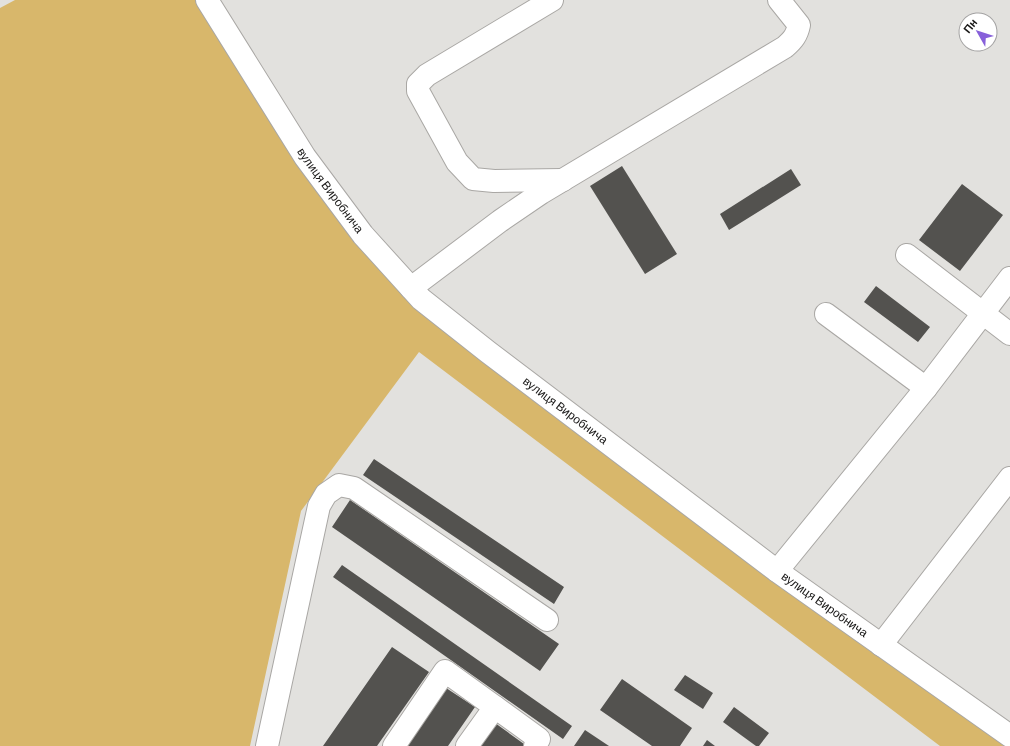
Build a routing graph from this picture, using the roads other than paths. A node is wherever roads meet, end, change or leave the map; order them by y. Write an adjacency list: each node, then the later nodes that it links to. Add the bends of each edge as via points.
1 (206, 0): 7 (street, вулиця Виробнича, via 305,157 363,235)
2 (552, 0): 4 (street, via 427,75 418,84 418,91 457,162 473,179)
3 (779, 0): 4 (street, via 799,25 793,40 785,47)
4 (564, 180): 7 (street, via 500,222)
5 (907, 255): 9 (street)
6 (1010, 278): 9 (street)
7 (410, 288): 13 (street, вулиця Виробнича, via 488,352)
8 (826, 314): 11 (street)
9 (983, 314): 10 (street); 11 (street)
10 (1010, 334)
11 (926, 388): 13 (street)
12 (1010, 478): 15 (street)
13 (777, 571): 15 (street, вулиця Виробнича)
14 (547, 620): 18 (street, via 354,488 339,485 326,494 319,506)
15 (880, 645): 17 (street, вулиця Виробнича)
16 (495, 707): 19 (street, via 446,671); 20 (street); 21 (street, via 539,739)
17 (1010, 736)
18 (267, 746)
19 (394, 746)
20 (467, 746)
21 (535, 746)

